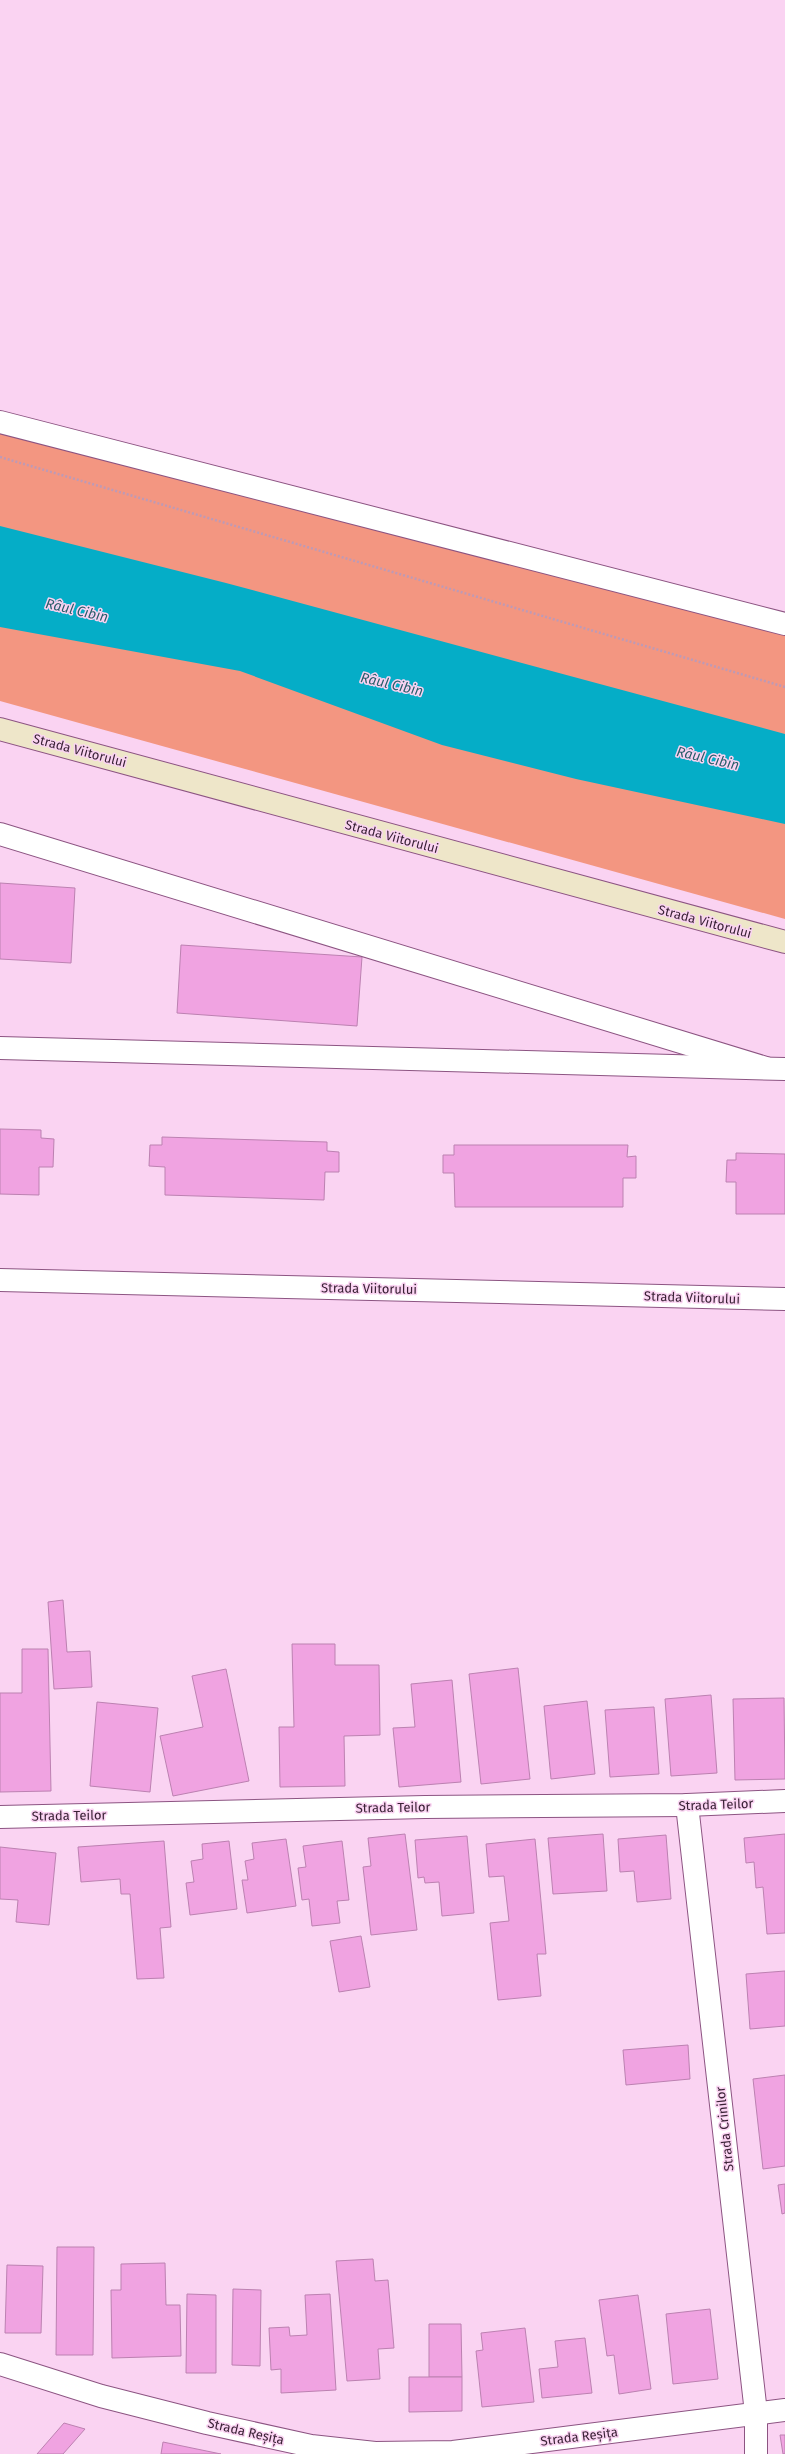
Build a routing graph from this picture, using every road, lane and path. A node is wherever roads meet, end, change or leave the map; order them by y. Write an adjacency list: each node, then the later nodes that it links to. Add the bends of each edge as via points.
1 (0, 422): 3 (street)
2 (0, 456): 4 (path)
3 (785, 624)
4 (785, 687)
5 (0, 729): 7 (street, Strada Viitorului)
6 (0, 834): 9 (street)
7 (785, 942)
8 (0, 1048): 9 (street)
9 (776, 1069)
10 (0, 1280): 11 (street, Strada Viitorului)
11 (785, 1299)
12 (785, 1801): 13 (street, Strada Teilor)
13 (687, 1805): 14 (street, Strada Teilor, via 425,1807); 17 (street, Strada Crinilor)
14 (0, 1817)
15 (0, 2364): 17 (street, Strada Reșița, via 101,2396 207,2423 311,2446 375,2453 453,2452)
16 (785, 2410): 17 (street, Strada Reșița)
17 (756, 2413): 18 (street, Strada Crinilor)
18 (756, 2454)

